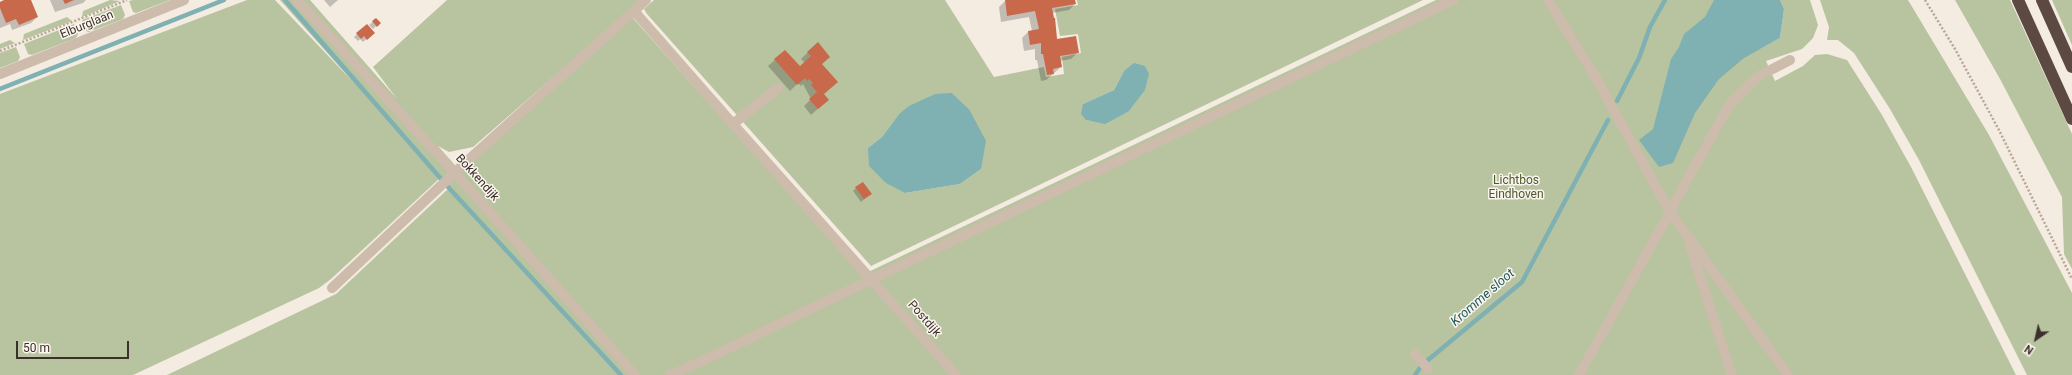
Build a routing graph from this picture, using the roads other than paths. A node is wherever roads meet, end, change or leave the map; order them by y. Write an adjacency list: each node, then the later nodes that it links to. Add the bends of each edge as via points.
1 (184, 0): 11 (street, Elburglaan)
2 (297, 0): 15 (street, Bokkendijk)
3 (646, 0): 8 (street)
4 (1453, 0): 18 (street)
5 (1548, 0): 16 (street, via 1596,78)
6 (2018, 0): 13 (highway)
7 (2042, 0): 10 (highway)
8 (634, 11): 14 (street, Postdijk); 15 (street)
9 (1790, 60): 16 (street, via 1757,77 1730,104)
10 (2072, 67)
11 (0, 74)
12 (778, 88): 14 (street)
13 (2072, 119)
14 (733, 124): 18 (street, Postdijk)
15 (455, 173): 19 (street); 22 (street, Bokkendijk)
16 (1670, 212): 17 (street); 25 (street)
17 (1687, 235): 26 (street); 27 (street)
18 (872, 279): 23 (street); 24 (street, Postdijk)
19 (332, 288)
20 (1418, 357): 21 (street)
21 (1428, 369)
22 (635, 375)
23 (670, 375)
24 (956, 375)
25 (1579, 375)
26 (1732, 375)
27 (1788, 375)

